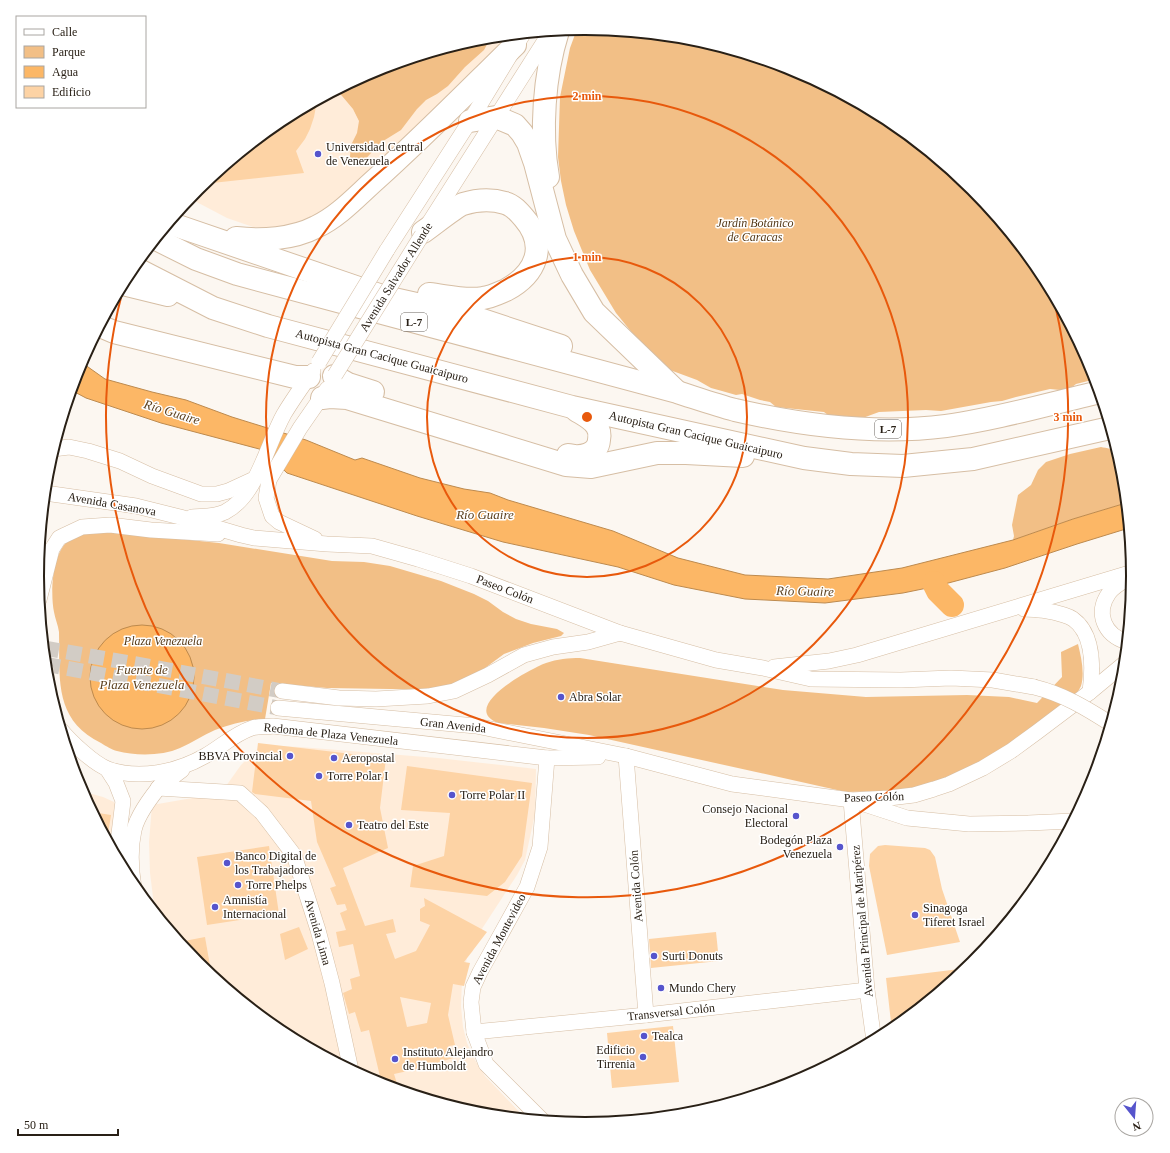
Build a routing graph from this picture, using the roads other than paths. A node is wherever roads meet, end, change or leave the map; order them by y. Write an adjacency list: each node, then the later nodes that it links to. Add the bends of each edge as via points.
1 (548, 36): 4 (street, Avenida Salvador Allende)
2 (556, 36): 15 (highway, via 546,96 545,130 546,167 552,199 563,237 580,272 600,308)
3 (519, 40): 5 (street, Avenida Salvador Allende); 8 (highway, via 334,217 315,228 272,238 248,240)
4 (496, 118): 5 (highway); 7 (street, Avenida Salvador Allende); 15 (highway, via 514,125 528,143 555,239 572,275 594,312)
5 (470, 121): 16 (street, Avenida Salvador Allende, bridge, via 386,250)
6 (174, 224): 8 (highway)
7 (422, 234): 12 (highway, via 461,205 476,201 507,203 526,220 534,234 535,261 531,270 513,286 484,298 466,299 426,293); 17 (street, Avenida Salvador Allende, bridge)
8 (207, 235): 12 (highway)
9 (160, 241): 18 (highway, L-7, via 196,259 237,274)
10 (139, 270): 13 (highway, Autopista Gran Cacique Guaicaipuro)
11 (129, 286): 13 (highway)
12 (386, 297): 18 (highway, via 470,316 625,368)
13 (213, 308): 21 (highway, Autopista Gran Cacique Guaicaipuro, via 268,326)
14 (104, 328): 16 (highway, via 295,377)
15 (624, 342): 18 (highway)
16 (314, 370): 25 (street, Avenida Salvador Allende, via 284,415)
17 (335, 376): 20 (street, Avenida Salvador Allende); 21 (highway, via 348,384 564,454 587,455 599,444 598,429)
18 (677, 392): 19 (highway, L-7, via 734,409 809,425 894,429 972,422)
19 (1095, 393)
20 (322, 398): 24 (highway, via 347,398 566,465 591,467 670,452); 29 (street, Avenida Salvador Allende, via 300,428 269,480 266,498 272,516 279,522)
21 (572, 407): 24 (highway, Autopista Gran Cacique Guaicaipuro)
22 (1106, 429): 24 (highway, Autopista Gran Cacique Guaicaipuro, via 973,459 903,466 872,466)
23 (59, 448): 25 (street, via 68,447 88,451 120,461 201,494 228,491)
24 (804, 458)
25 (254, 479): 27 (street, Avenida Casanova, via 243,497 225,512)
26 (50, 495): 27 (street, Avenida Casanova, via 136,506)
27 (180, 517): 28 (street, Avenida Casanova)
28 (241, 535): 29 (street, Paseo Colón); 31 (street, via 196,534 110,525 82,527 59,538 52,548)
29 (327, 544): 34 (street, Paseo Colón, via 372,546 418,558)
30 (1126, 574): 33 (street, Paseo Colón)
31 (44, 580)
32 (1126, 581): 35 (street, via 1110,591 1104,601 1102,614 1113,635)
33 (1012, 609): 36 (street, Paseo Colón, via 857,655 829,661); 39 (street, via 1049,610 1072,618 1085,635 1089,647 1092,675)
34 (620, 633): 36 (street, Paseo Colón, via 716,660); 38 (street, via 524,655 454,691 428,696 339,698)
35 (1123, 640)
36 (763, 668): 41 (street, Paseo Colón, bridge, via 811,679 951,678 993,680 1034,686 1072,700)
37 (1118, 669): 39 (street, Paseo Colón)
38 (282, 692)
39 (1090, 692): 51 (street, Paseo Colón, via 1010,751 983,768 949,784 914,795)
40 (278, 708): 45 (street, Gran Avenida, via 476,726)
41 (1107, 721)
42 (68, 738): 43 (street, Redoma de Plaza Venezuela)
43 (85, 752): 44 (street); 48 (street, Redoma de Plaza Venezuela)
44 (73, 753)
45 (626, 756): 46 (street, Redoma de Plaza Venezuela); 51 (street, Paseo Colón, via 732,784); 56 (street, Avenida Colón)
46 (547, 758): 47 (street, Redoma de Plaza Venezuela, via 273,726 253,727 235,735); 57 (street, Avenida Montevideo, via 540,847 527,887 473,987 471,1002)
47 (191, 763): 49 (street, Redoma de Plaza Venezuela); 50 (street)
48 (107, 769): 49 (street, Redoma de Plaza Venezuela, via 134,773); 53 (street, via 123,802)
49 (173, 770): 50 (street)
50 (158, 788): 54 (street, via 134,829); 59 (street, Avenida Lima, via 240,793 262,813 294,855 318,930)
51 (851, 800): 52 (street, via 908,818 969,824); 55 (street, Avenida Principal de Maripérez)
52 (1068, 821)
53 (117, 849)
54 (133, 874)
55 (867, 990): 56 (street, Transversal Colón); 58 (street, Avenida Principal de Maripérez)
56 (646, 1015): 57 (street, Transversal Colón)
57 (474, 1032): 60 (street, Avenida Montevideo, via 486,1064)
58 (873, 1035)
59 (350, 1064)
60 (538, 1116)

